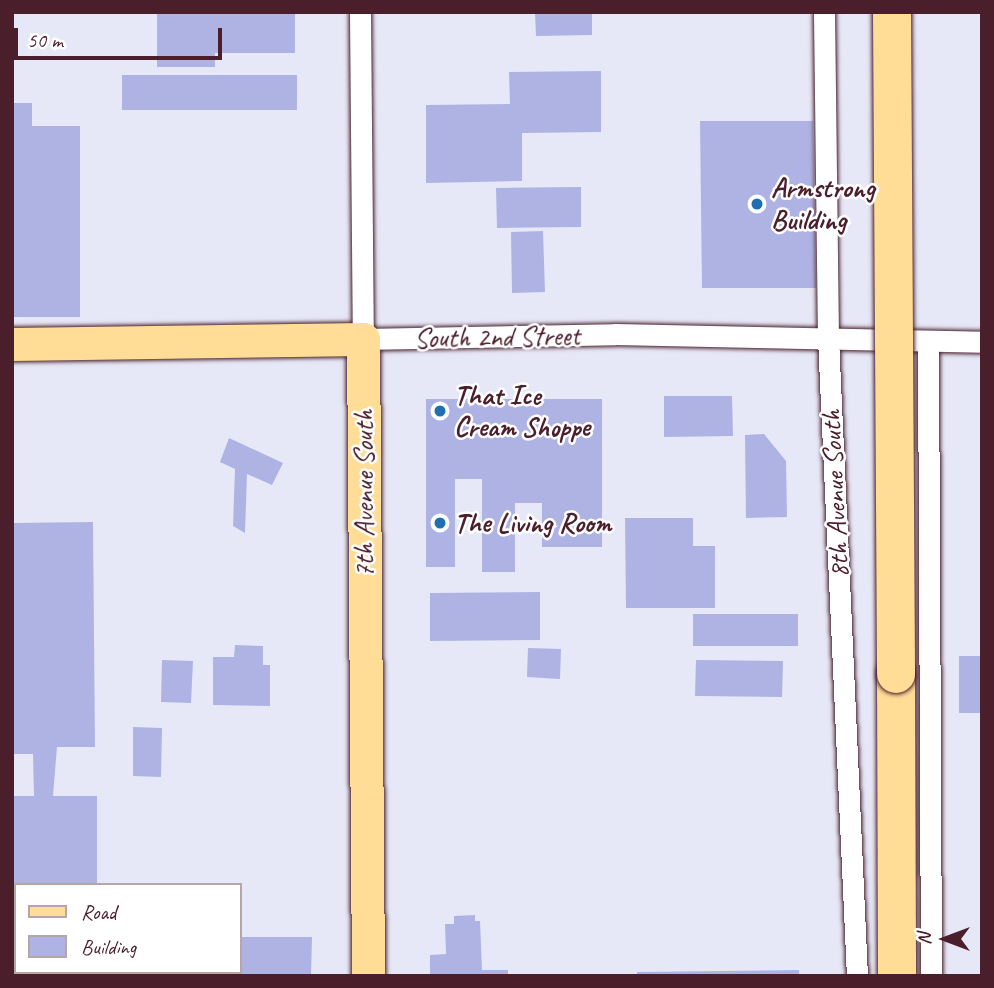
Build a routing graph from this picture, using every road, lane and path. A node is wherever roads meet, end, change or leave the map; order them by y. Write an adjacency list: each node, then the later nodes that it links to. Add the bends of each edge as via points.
1 (360, 12): 5 (street, 7th Avenue South)
2 (824, 12): 4 (street, 8th Avenue South)
3 (892, 12): 11 (highway, bridge)
4 (828, 338): 5 (street, South 2nd Street, via 615,334); 6 (street, South 2nd Street); 10 (street, 8th Avenue South)
5 (363, 340): 8 (main road, South 2nd Street); 9 (main road, 7th Avenue South)
6 (928, 342): 7 (street, South 2nd Street); 12 (street)
7 (982, 342)
8 (12, 344)
9 (368, 976)
10 (857, 976)
11 (897, 976)
12 (931, 976)

